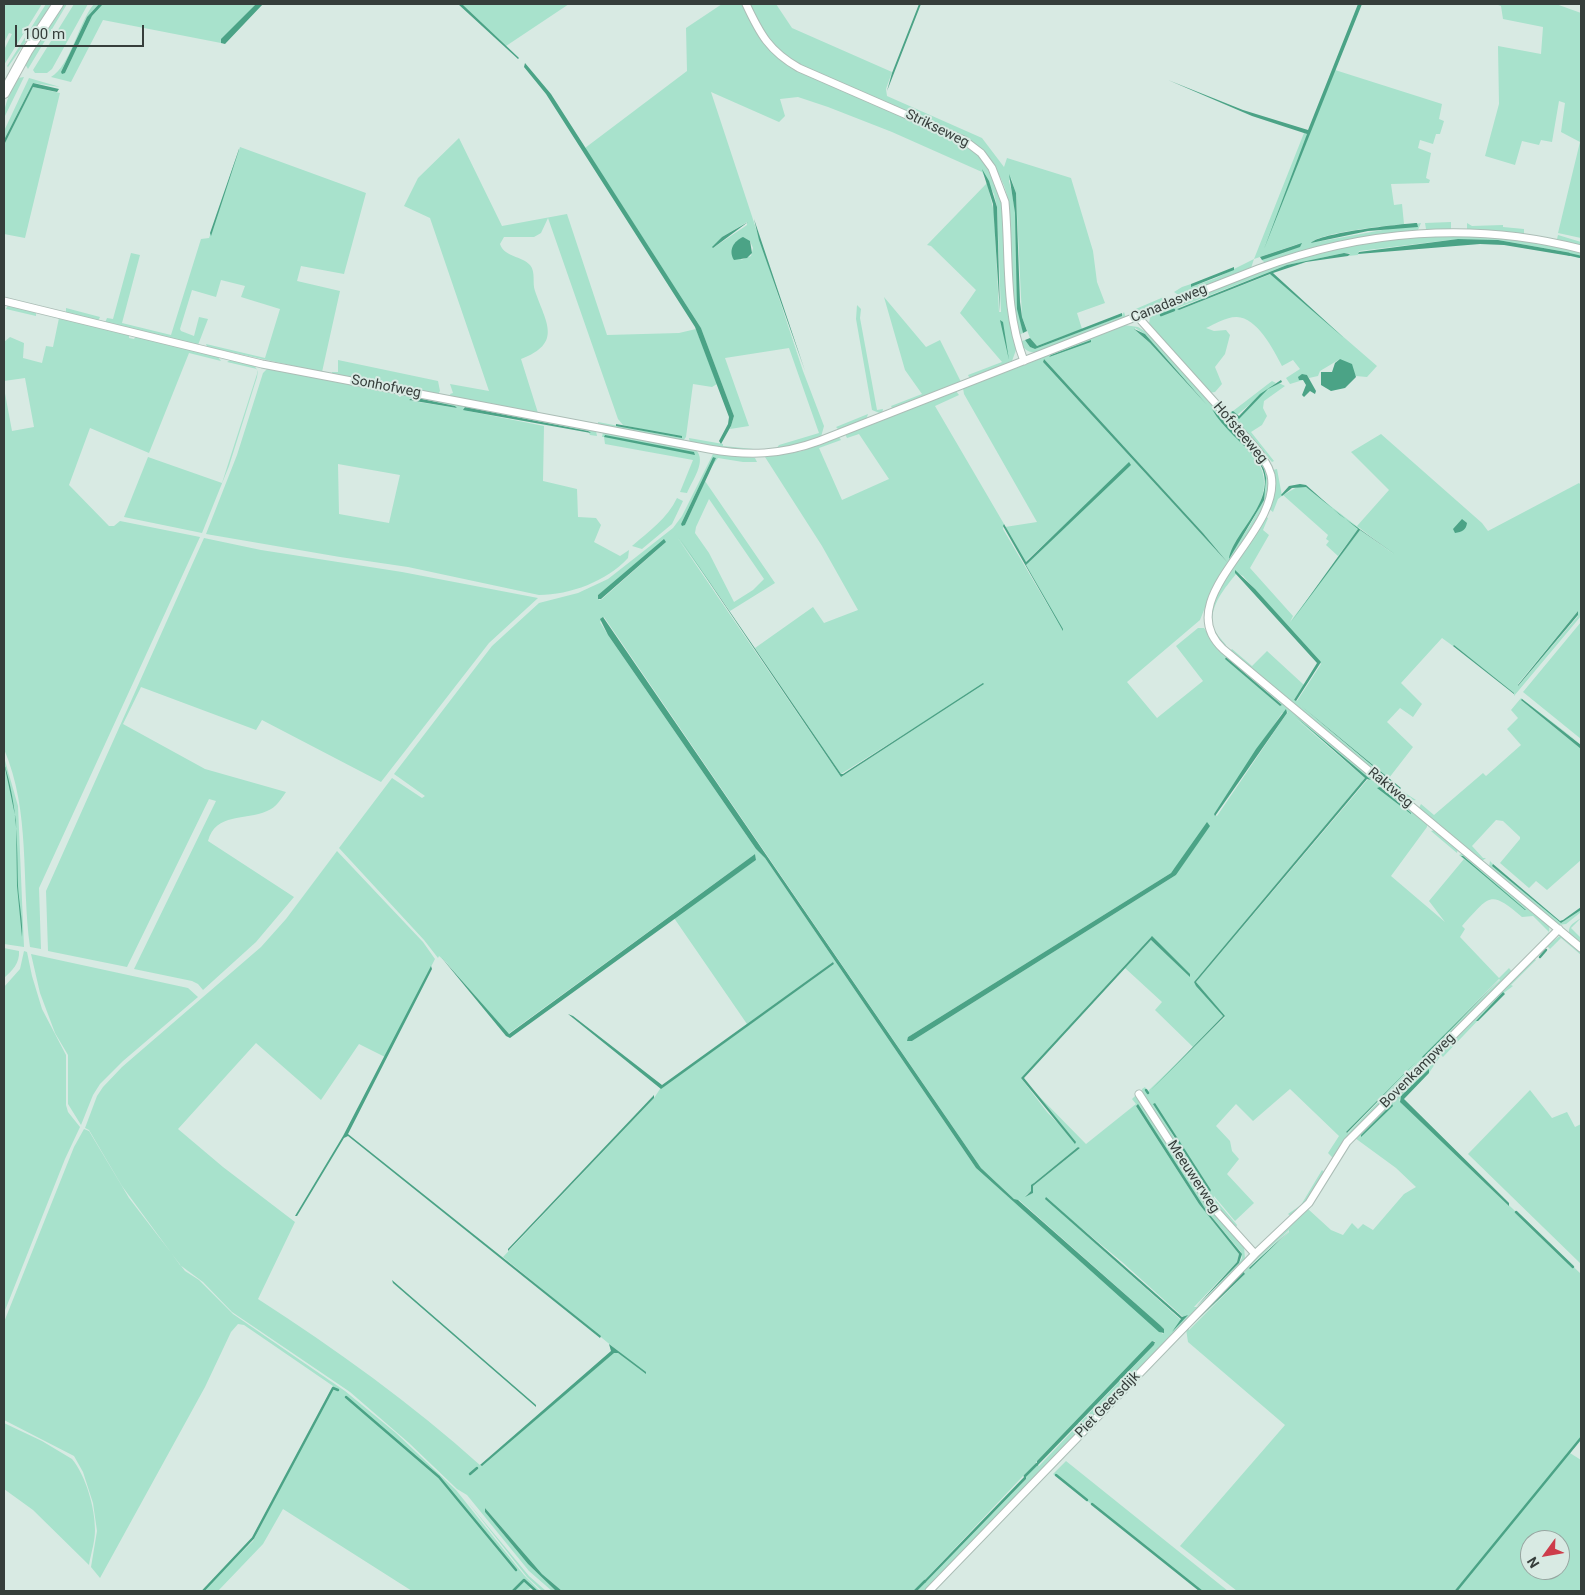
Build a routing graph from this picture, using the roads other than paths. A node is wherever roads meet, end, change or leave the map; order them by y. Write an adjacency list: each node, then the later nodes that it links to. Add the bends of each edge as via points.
1 (58, 4): 3 (street)
2 (746, 4): 7 (street, Strikseweg, via 758,31 782,58 964,140 987,160 1001,186 1005,202 1009,303)
3 (4, 93)
4 (1581, 249): 6 (street, Canadasweg, via 1524,237 1478,232 1384,236 1283,260)
5 (4, 301): 8 (street, Sonhofweg, via 262,364 716,450)
6 (1137, 316): 7 (street, Canadasweg); 9 (street, Hofsteeweg, via 1258,451 1271,477 1268,505 1211,599)
7 (1024, 361): 8 (street, Canadasweg, via 819,441)
8 (772, 454)
9 (1207, 622): 10 (street, Raktweg, via 1212,637 1223,649)
10 (1559, 929): 11 (street, Raktweg); 13 (street, Bovenkampweg, via 1347,1142 1309,1203)
11 (1581, 948)
12 (1139, 1094): 14 (street, Meeuwerweg, via 1210,1204)
13 (1290, 1222): 14 (street, Piet Geersdijk)
14 (1254, 1254): 15 (street, Piet Geersdijk)
15 (929, 1591)

